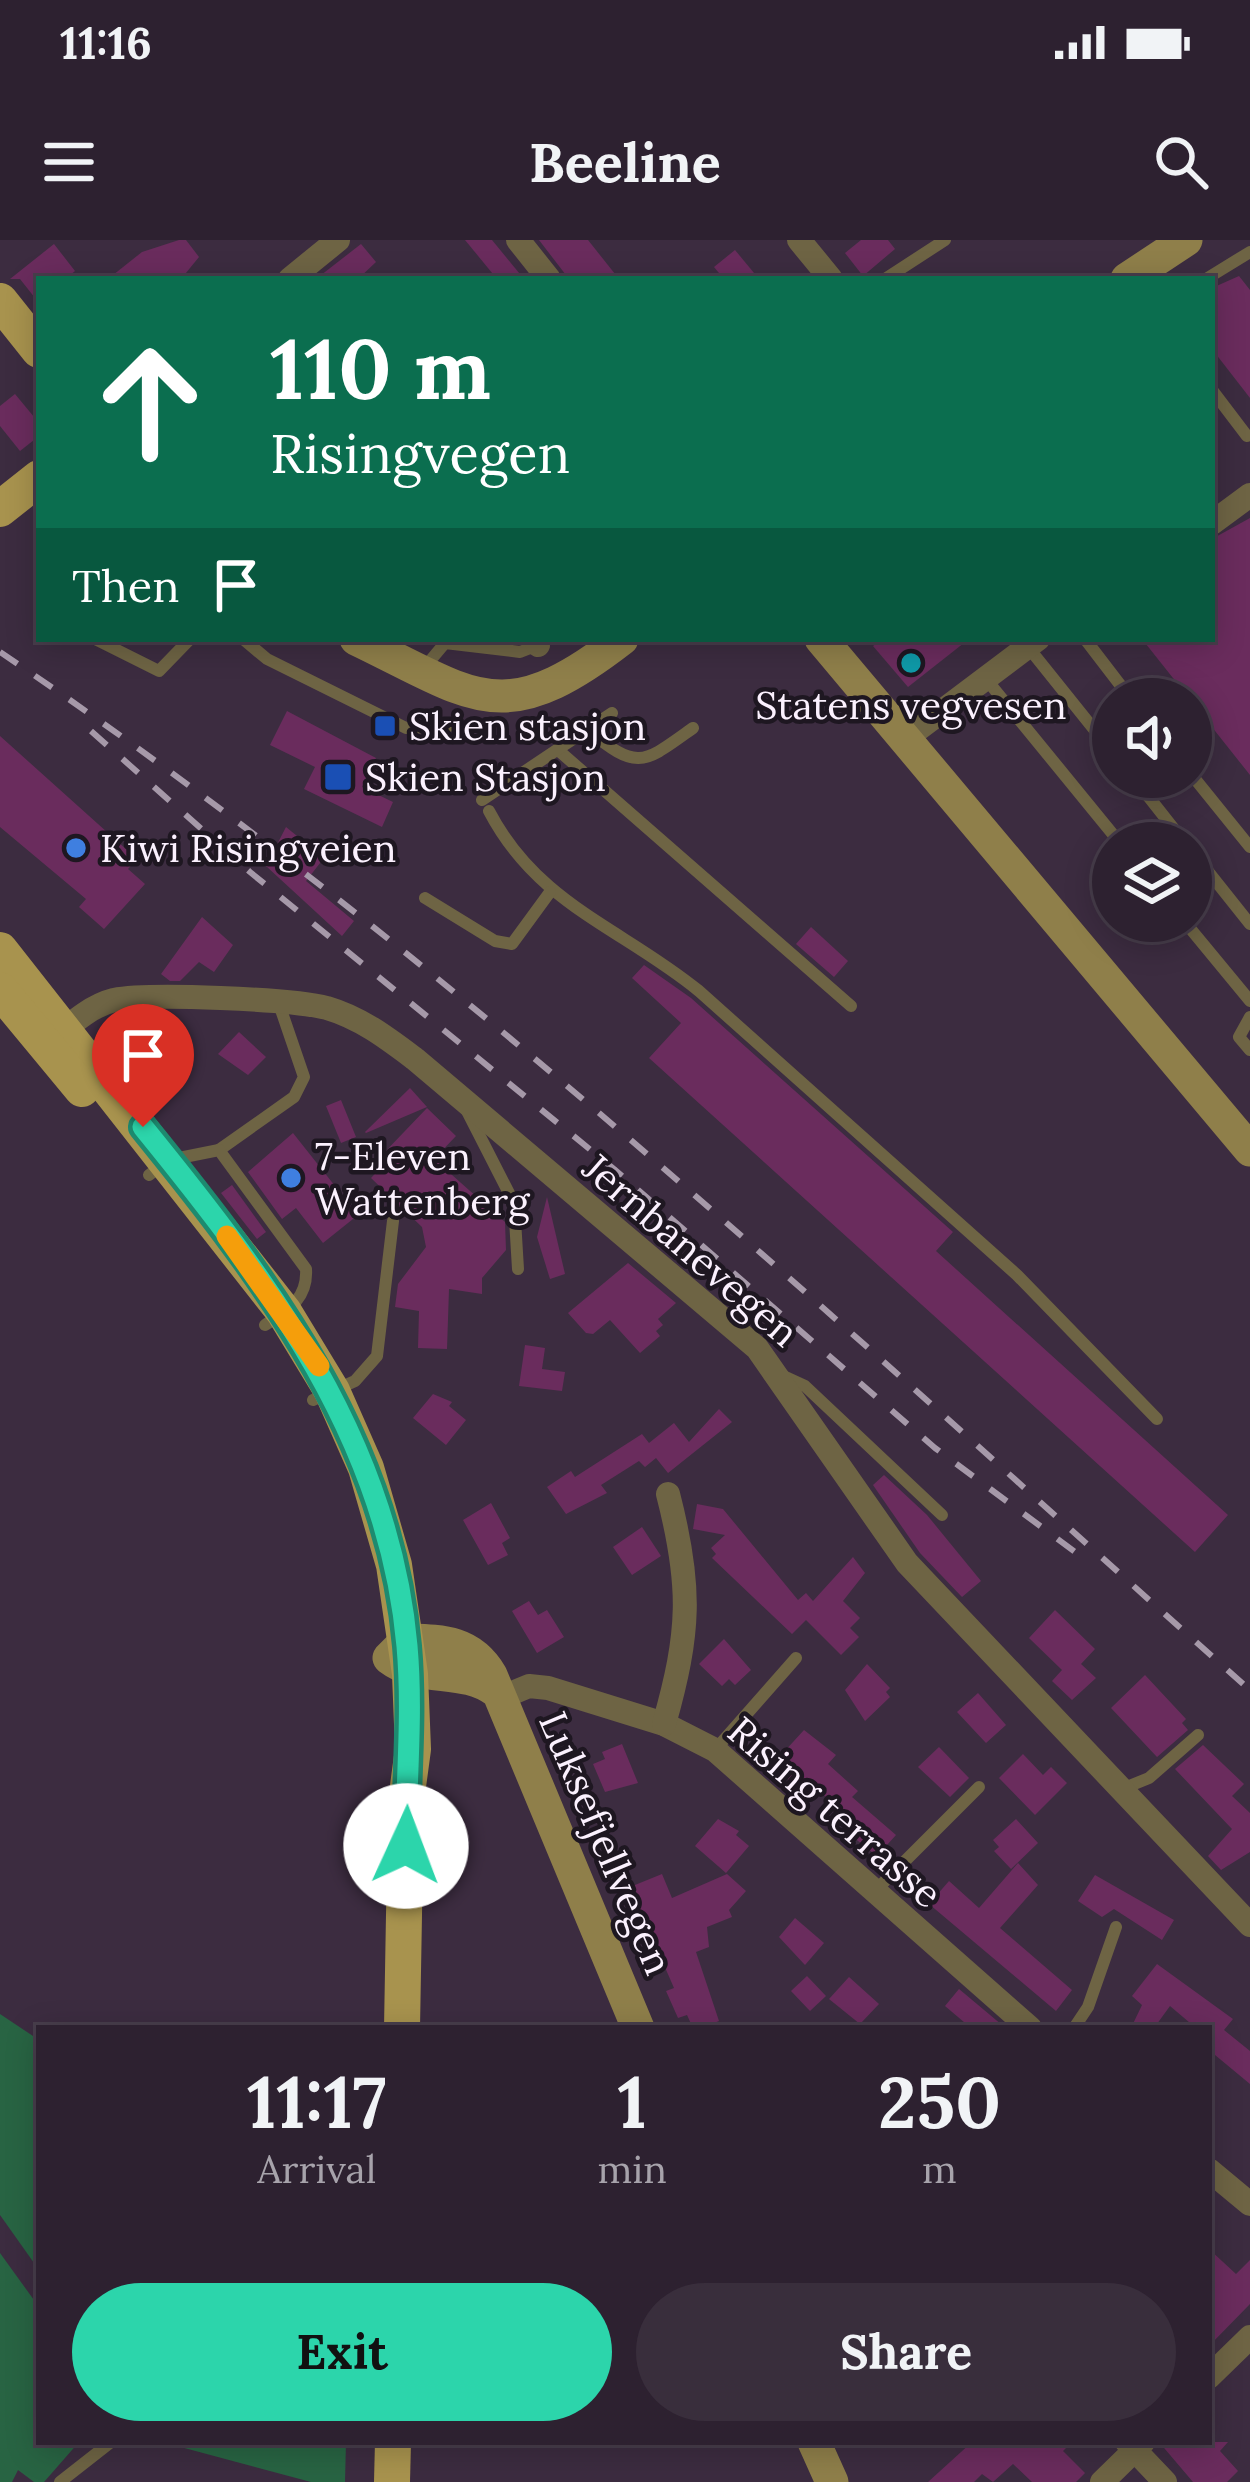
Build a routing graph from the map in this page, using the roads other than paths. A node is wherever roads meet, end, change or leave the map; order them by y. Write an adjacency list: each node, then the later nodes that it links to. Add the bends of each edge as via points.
1 (338, 240): 7 (street)
2 (518, 240): 8 (street)
3 (799, 240): 9 (street)
4 (945, 240): 10 (lane)
5 (1186, 240): 11 (main road)
6 (1250, 253): 12 (lane)
7 (294, 276)
8 (547, 276)
9 (829, 276)
10 (890, 276)
11 (1132, 276)
12 (1210, 276)
13 (0, 302): 14 (main road)
14 (36, 342)
15 (1215, 394): 16 (lane)
16 (1247, 436)
17 (36, 480): 19 (main road)
18 (1250, 495): 20 (street)
19 (0, 509)
20 (1215, 521)
21 (101, 642): 22 (lane, via 159,670)
22 (187, 642)
23 (247, 642): 35 (lane, via 406,728)
24 (361, 642): 30 (main road)
25 (536, 642): 30 (lane, via 520,652 445,643)
26 (617, 642): 30 (main road, via 556,682 512,695 464,693)
27 (823, 642): 38 (main road)
28 (1086, 642): 31 (lane)
29 (1033, 643): 32 (street); 34 (lane)
30 (420, 674)
31 (1115, 678)
32 (986, 679): 38 (street); 42 (lane)
33 (612, 713): 37 (lane)
34 (1092, 724)
35 (449, 726)
36 (693, 728): 37 (lane, via 637,761)
37 (588, 730): 39 (lane)
38 (905, 740): 60 (main road)
39 (558, 750): 46 (lane, via 486,806 515,857); 54 (lane)
40 (1149, 798): 43 (lane)
41 (1210, 798): 44 (lane)
42 (1103, 822)
43 (1169, 822)
44 (1250, 848)
45 (1212, 876): 48 (lane)
46 (550, 892): 47 (lane, via 512,944); 67 (lane, via 650,951 699,991 1017,1275)
47 (424, 898)
48 (1250, 924)
49 (1201, 942): 53 (lane)
50 (0, 950): 56 (main road)
51 (0, 990): 56 (main road)
52 (278, 1000): 56 (street, Jernbanevegen, via 114,1000); 58 (street, Jernbanevegen, via 367,1023); 59 (lane, via 304,1077 293,1097)
53 (1250, 1001)
54 (851, 1006)
55 (1250, 1016): 57 (lane, via 1239,1037)
56 (55, 1037): 61 (main road)
57 (1250, 1050)
58 (467, 1103): 63 (lane, via 514,1204); 65 (street, Jernbanevegen)
59 (218, 1150): 61 (lane); 64 (lane, via 306,1269 307,1285)
60 (1250, 1150)
61 (159, 1167): 64 (main road)
62 (393, 1221): 66 (lane, via 376,1356 370,1370)
63 (518, 1269)
64 (274, 1319): 66 (main road)
65 (780, 1374): 69 (lane, via 806,1386); 77 (street, Jernbanevegen, via 907,1563)
66 (323, 1396): 70 (main road, via 332,1435 365,1497)
67 (1157, 1419)
68 (668, 1494): 73 (street, via 688,1603)
69 (942, 1515)
70 (402, 1657): 72 (main road, Luksefjellvegen, via 472,1677); 81 (main road)
71 (796, 1658): 75 (lane)
72 (498, 1694): 73 (street, Rising terrasse, via 548,1688); 82 (main road, Luksefjellvegen)
73 (664, 1724): 75 (street, Rising terrasse)
74 (1198, 1736): 77 (lane, via 1149,1778)
75 (716, 1750): 78 (street, Rising terrasse)
76 (979, 1787): 78 (lane)
77 (1122, 1789): 79 (street, Jernbanevegen)
78 (874, 1892): 83 (street, Rising terrasse)
79 (1250, 1925)
80 (1116, 1927): 84 (lane)
81 (402, 2025)
82 (637, 2025)
83 (1027, 2025)
84 (1075, 2025)
85 (1212, 2172): 86 (street)
86 (1250, 2204)
87 (1250, 2337): 88 (street)
88 (1212, 2374)
89 (107, 2445): 93 (lane)
90 (393, 2445): 94 (main road)
91 (815, 2445): 95 (main road)
92 (1135, 2445): 96 (street); 97 (street)
93 (60, 2482)
94 (392, 2482)
95 (832, 2482)
96 (1102, 2482)
97 (1165, 2482)

